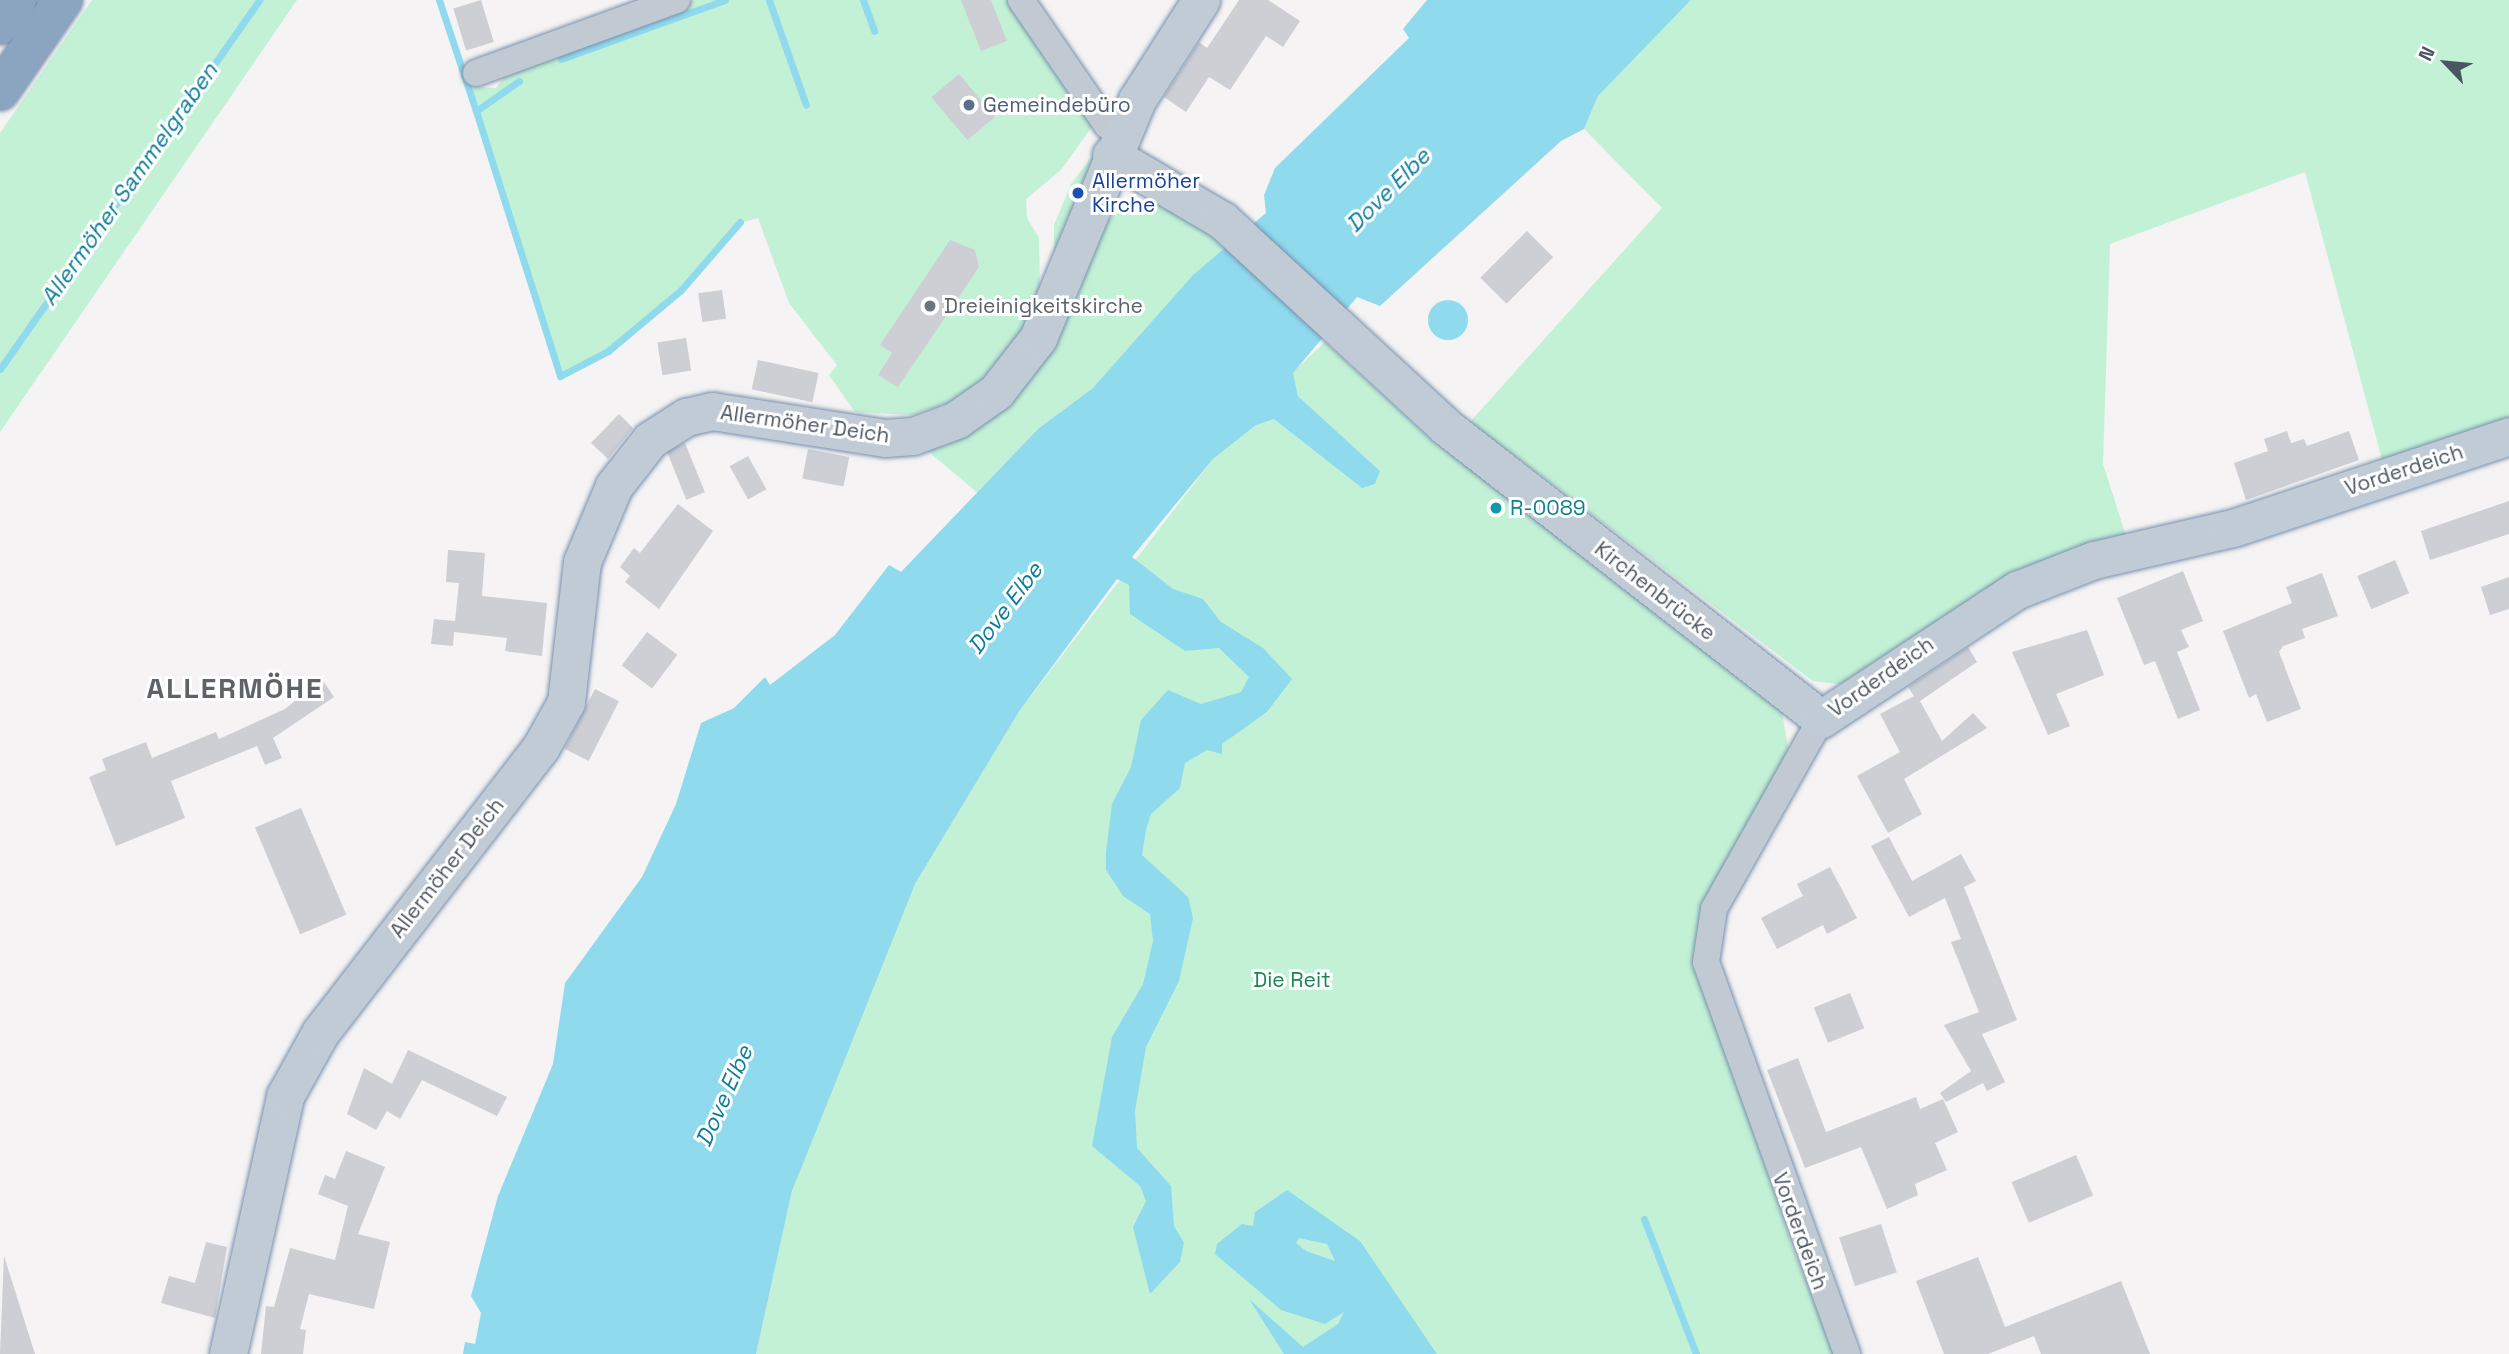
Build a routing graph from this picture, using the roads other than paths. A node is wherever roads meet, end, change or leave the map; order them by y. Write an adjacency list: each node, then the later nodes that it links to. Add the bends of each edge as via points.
1 (18, 0): 6 (highway)
2 (63, 0): 8 (highway)
3 (677, 0): 7 (street)
4 (1021, 0): 9 (street)
5 (1202, 0): 9 (street, Allermöher Deich)
6 (0, 25)
7 (476, 73)
8 (0, 91)
9 (1116, 144): 11 (street, Kirchenbrücke, via 1222,220 1362,353 1559,518); 12 (street, Allermöher Deich, via 1038,338 996,392 956,420 885,438 712,411 670,425 620,477 588,536 566,702 541,747 320,1033 285,1096)
10 (2509, 436): 11 (street, Vorderdeich, via 2233,528 2094,560 2017,590)
11 (1821, 719): 13 (street, Vorderdeich, via 1714,909 1706,962)
12 (228, 1354)
13 (1847, 1354)

